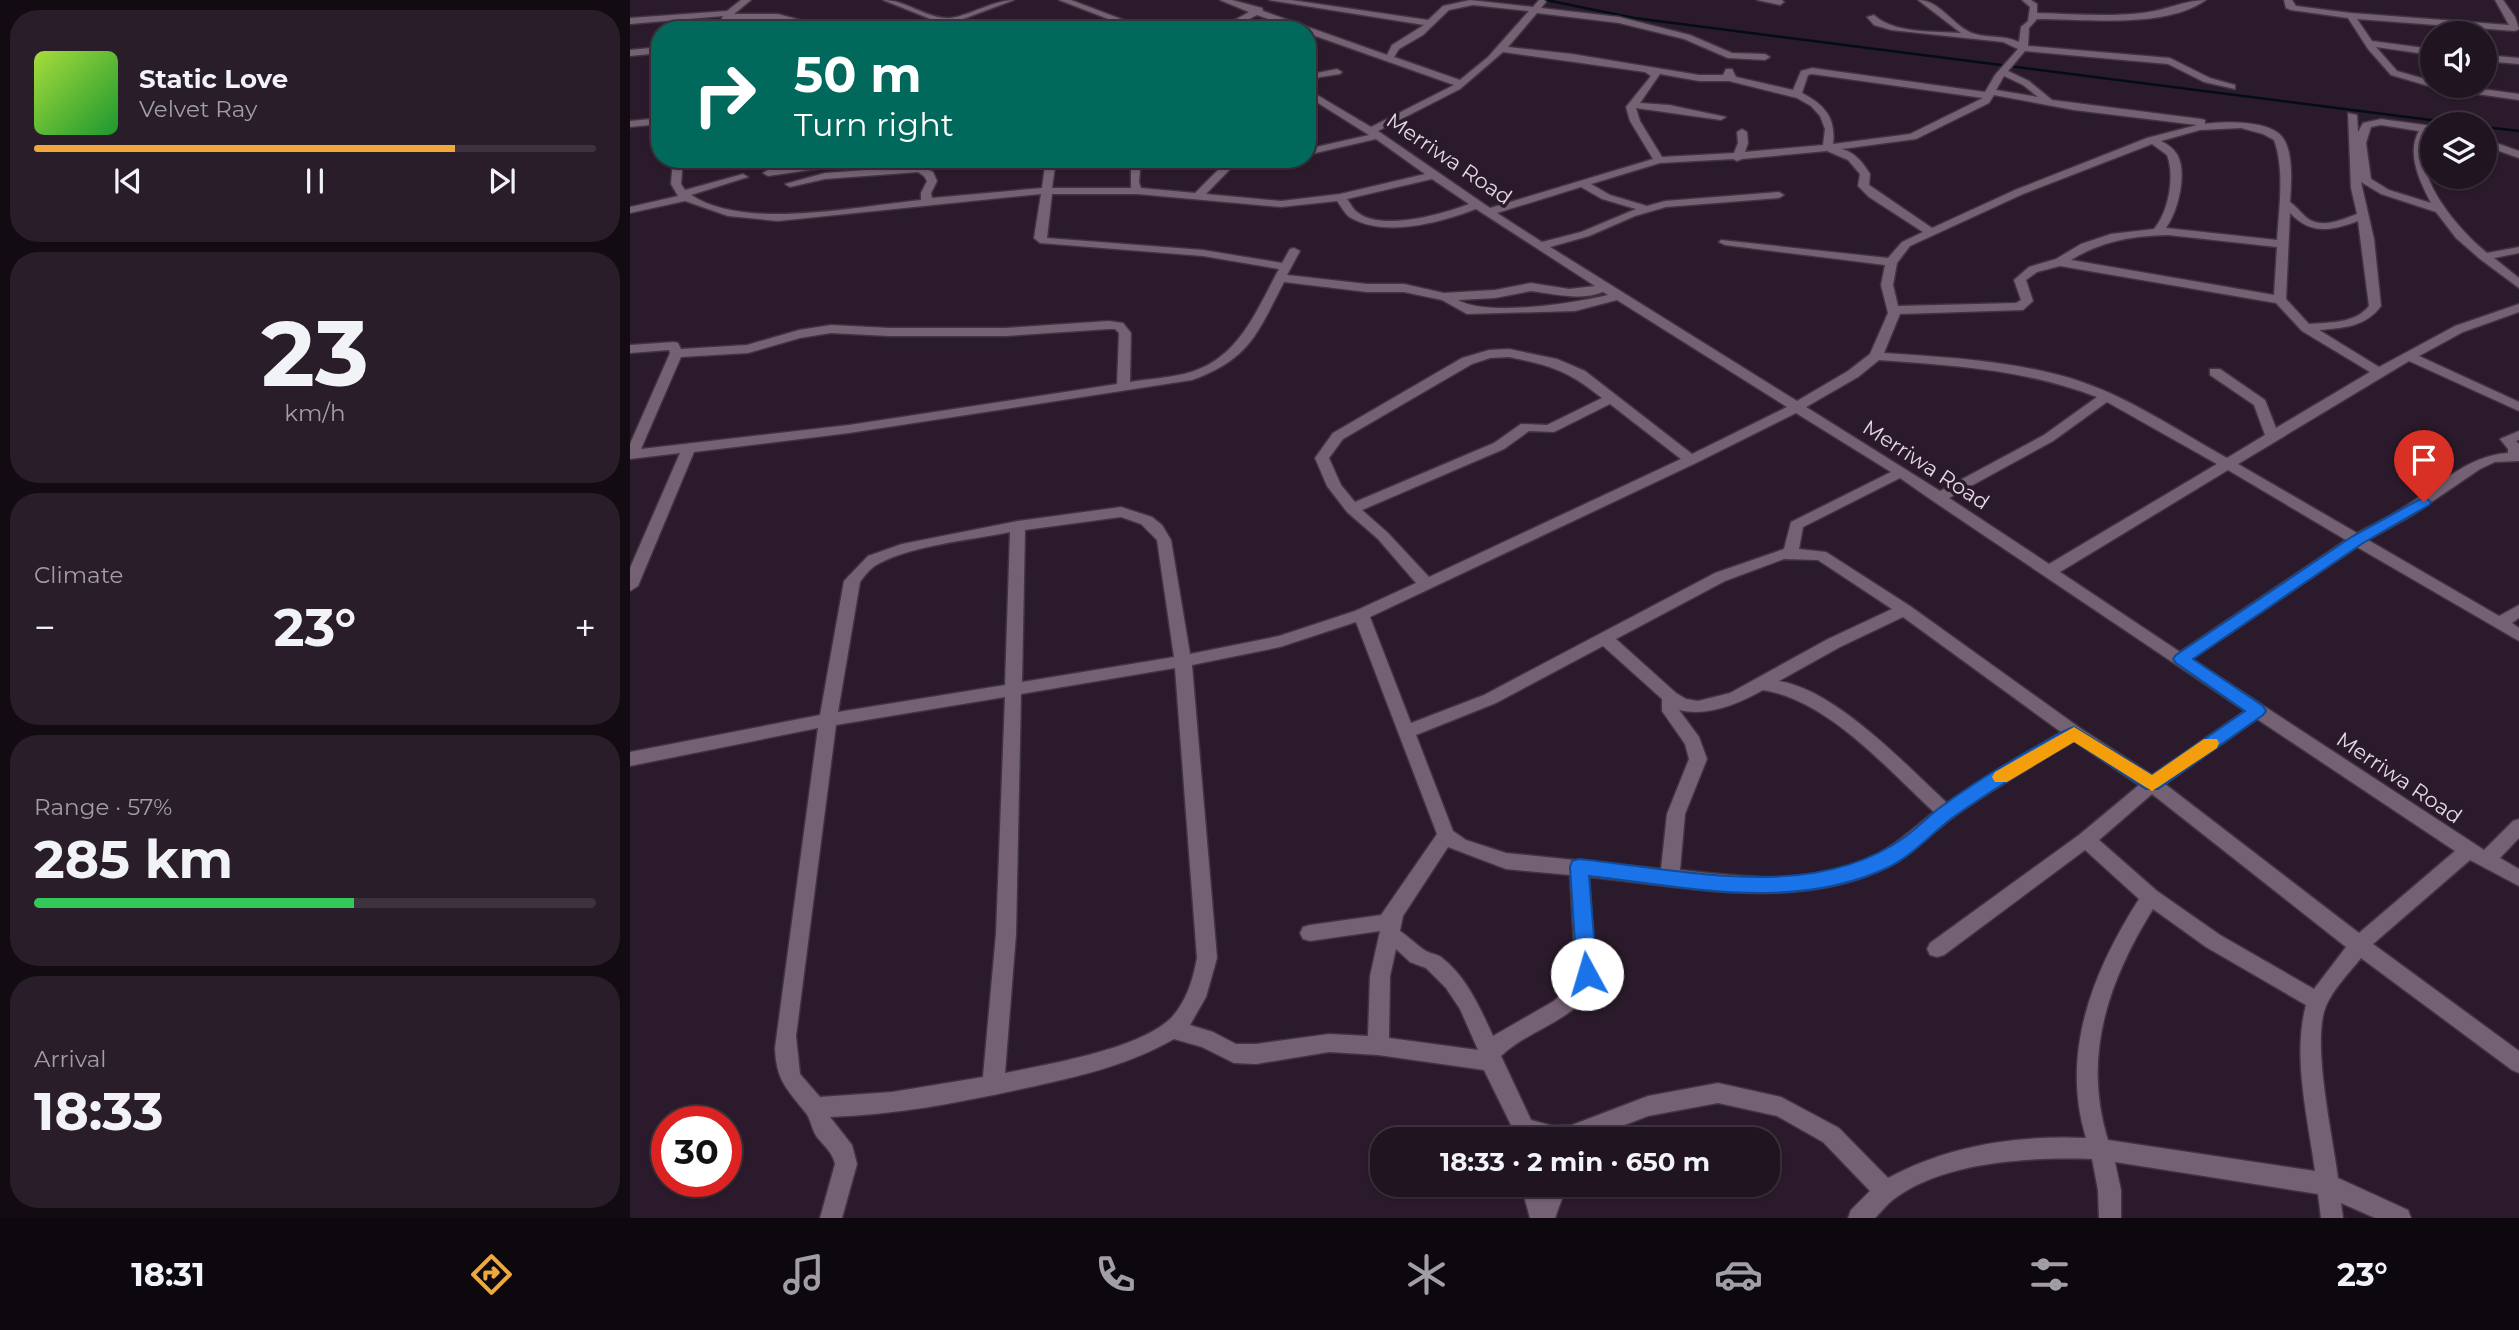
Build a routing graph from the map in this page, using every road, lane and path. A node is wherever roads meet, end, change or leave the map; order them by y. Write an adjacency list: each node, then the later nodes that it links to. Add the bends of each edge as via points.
1 (747, 0): 16 (street)
2 (887, 0): 23 (street)
3 (1010, 0): 23 (street)
4 (1063, 0): 24 (street)
5 (1224, 0): 15 (street)
6 (1273, 0): 15 (street); 27 (street)
7 (1761, 0): 13 (street)
8 (1922, 0): 30 (street)
9 (2026, 0): 17 (street, via 2034,6)
10 (2202, 0): 17 (street, via 2162,13)
11 (2288, 0): 18 (street, via 2289,6 2301,10)
12 (2498, 0): 28 (street)
13 (1780, 2)
14 (1541, 4): 27 (street, via 1463,3 1446,8); 33 (street); 38 (street, via 1687,37)
15 (1255, 13): 25 (street); 26 (street)
16 (728, 14): 20 (street); 21 (street); 22 (street)
17 (2033, 16): 32 (street, via 2025,27)
18 (2351, 16): 28 (street); 31 (street)
19 (1871, 17): 30 (street, via 1875,23 1904,30)
20 (630, 21)
21 (724, 21)
22 (796, 21)
23 (947, 21)
24 (1121, 21)
25 (1239, 21)
26 (1280, 21)
27 (1430, 23): 37 (street, via 1395,47)
28 (2517, 28)
29 (1316, 33): 37 (street)
30 (1970, 35): 32 (street, via 2007,40)
31 (2368, 43): 34 (street); 47 (street, via 2394,74)
32 (2023, 48): 42 (street); 49 (street, via 2170,61)
33 (1500, 49): 43 (street); 48 (street)
34 (2420, 50)
35 (651, 51): 36 (street)
36 (630, 53)
37 (1390, 57): 48 (street)
38 (1739, 57): 39 (street); 46 (street)
39 (1765, 57)
40 (2497, 59): 41 (street)
41 (2519, 61)
42 (2006, 68): 51 (street); 55 (street)
43 (1648, 70): 46 (street); 56 (street, via 1655,78)
44 (1337, 72): 45 (street)
45 (1316, 75)
46 (1730, 78): 50 (street)
47 (2420, 81)
48 (1461, 84): 64 (street)
49 (2232, 87)
50 (1797, 94): 51 (street, via 1804,74 1812,71); 68 (street, via 1814,103 1826,117 1831,128)
51 (1991, 94): 55 (street); 68 (street, via 1979,106 1912,137)
52 (2497, 94): 53 (street)
53 (2519, 97)
54 (1316, 98): 64 (street, Merriwa Road)
55 (2049, 102): 61 (street)
56 (1632, 105): 58 (street); 73 (street, via 1631,114)
57 (2352, 115): 99 (street)
58 (1721, 117)
59 (651, 122): 60 (street)
60 (630, 124)
61 (2225, 126): 66 (street, via 2200,127); 94 (street, via 2266,132 2281,142)
62 (2420, 128): 97 (street, via 2367,125 2362,133 2366,181)
63 (1742, 132): 71 (street)
64 (1374, 134): 69 (street); 81 (street, Merriwa Road)
65 (2420, 137): 72 (street)
66 (2151, 140): 100 (street, via 2168,150 2175,161 2169,217); 101 (street)
67 (2497, 147): 70 (street)
68 (1824, 148): 71 (street); 101 (street, via 1849,154 1865,174 1865,189)
69 (1316, 150)
70 (2519, 155)
71 (1737, 158): 73 (street)
72 (2420, 159)
73 (1658, 160): 84 (street)
74 (677, 168): 89 (street, via 676,184)
75 (800, 168): 80 (street)
76 (835, 168): 82 (street)
77 (1049, 168): 87 (street)
78 (1135, 168): 88 (street)
79 (1226, 168): 91 (street)
80 (768, 173)
81 (1434, 174): 92 (street); 95 (street, Merriwa Road)
82 (825, 176): 85 (street); 93 (street, via 920,169 932,181 926,193)
83 (743, 177): 89 (street)
84 (1581, 183): 95 (street, via 1551,195); 96 (street, via 1614,200)
85 (790, 184)
86 (2431, 189): 97 (street)
87 (1044, 191): 88 (street); 93 (street); 110 (street, via 1040,237 1044,242 1245,258)
88 (1136, 191): 91 (street)
89 (684, 195): 93 (street, via 711,209 778,218); 98 (street)
90 (1779, 195): 96 (street, via 1689,200)
91 (1198, 196): 92 (street, via 1281,204)
92 (1340, 197): 95 (street, via 1353,215 1393,225)
93 (928, 203)
94 (2285, 204): 99 (street, via 2297,210 2305,222 2316,225 2340,224); 103 (street)
95 (1484, 208): 104 (street, Merriwa Road)
96 (1647, 209): 104 (street)
97 (2438, 209): 107 (street, via 2455,232)
98 (630, 210)
99 (2361, 216): 118 (street, via 2375,306 2362,319)
100 (2159, 230): 103 (street); 109 (street, via 2110,237)
101 (1930, 232): 108 (street, via 1898,250)
102 (1725, 242): 108 (street)
103 (2282, 243): 115 (street)
104 (1540, 246): 112 (street, Merriwa Road)
105 (2519, 250): 107 (street)
106 (1294, 251): 110 (street)
107 (2484, 257): 111 (street)
108 (1891, 262): 117 (street, via 1887,285)
109 (2060, 262): 115 (street); 117 (street, via 2023,276 2020,280 2027,301 2019,307)
110 (1283, 273): 114 (street); 125 (street, via 1251,337 1235,353 1187,377)
111 (2519, 284)
112 (1604, 287): 113 (street, Merriwa Road); 114 (street, via 1569,293 1531,287)
113 (1619, 296): 114 (street, via 1575,307 1489,311 1467,310); 128 (street, Merriwa Road)
114 (1444, 297)
115 (2280, 300): 118 (street)
116 (2519, 308): 122 (street, via 2459,328)
117 (1894, 310): 121 (street)
118 (2306, 328): 124 (street)
119 (630, 349): 120 (street, via 674,345)
120 (676, 352): 125 (street, via 748,349 828,329 1005,332 1109,325 1119,326 1125,333); 133 (street)
121 (1876, 356): 126 (street, via 2014,369 2057,377); 128 (street)
122 (2410, 357): 124 (street); 129 (street)
123 (2215, 372): 131 (street, via 2260,403)
124 (2379, 372): 131 (street)
125 (1123, 386): 132 (street, via 984,410)
126 (2106, 396): 136 (street); 138 (street, via 2053,436)
127 (1610, 399): 135 (street); 139 (street, via 1549,429 1526,427 1500,446); 139 (street, via 1580,374 1545,360 1509,353 1467,361 1338,436 1328,447 1322,458 1334,486)
128 (1797, 407): 135 (street); 137 (street, Merriwa Road)
129 (2519, 407)
130 (2519, 435): 134 (street, via 2507,439)
131 (2272, 437): 136 (street)
132 (688, 450): 133 (street); 145 (street)
133 (631, 455)
134 (2517, 457): 141 (street, via 2493,458 2475,466)
135 (1691, 460): 144 (street)
136 (2228, 464): 141 (street); 143 (street)
137 (1901, 472): 138 (street, Merriwa Road); 142 (street, via 1796,525)
138 (1938, 498): 143 (street, Merriwa Road)
139 (1352, 509): 144 (street)
140 (1018, 526): 153 (street, via 1121,512 1150,522 1164,540); 155 (street); 158 (street, via 893,551 863,568 849,590)
141 (2358, 539): 149 (street); 152 (street)
142 (1791, 553): 146 (street, via 1821,555); 151 (street, via 1720,577)
143 (2050, 571): 152 (street, Merriwa Road)
144 (1427, 585): 148 (street)
145 (630, 586)
146 (1904, 610): 154 (street); 160 (street)
147 (2519, 610): 149 (street)
148 (1361, 615): 153 (street, via 1280,641); 159 (street)
149 (2500, 624): 150 (street)
150 (2519, 635)
151 (1605, 639): 156 (street); 159 (street, via 1490,699)
152 (2181, 659): 157 (street, Merriwa Road)
153 (1183, 661): 155 (street); 177 (street, via 1207,958 1196,999)
154 (1760, 684): 156 (street, via 1707,706 1687,706); 163 (street, via 1787,686 1813,700)
155 (1012, 689): 158 (street); 181 (street, via 1006,934)
156 (1670, 697): 169 (street, via 1670,711 1693,742 1698,759 1676,814)
157 (2257, 711): 162 (street); 167 (street, Merriwa Road)
158 (828, 720): 161 (street); 182 (street, via 785,1052 786,1070 798,1092)
159 (1407, 732): 165 (street)
160 (2074, 733): 162 (street); 163 (street)
161 (630, 759)
162 (2152, 784): 166 (street); 174 (street)
163 (1946, 813): 169 (street, via 1884,860 1848,875 1767,886)
164 (2519, 826): 167 (street)
165 (1446, 835): 168 (street, via 1470,850 1506,861); 172 (street)
166 (2086, 840): 171 (street); 175 (street)
167 (2478, 854): 170 (street, Merriwa Road); 174 (street)
168 (1579, 867): 169 (street); 179 (street, via 1586,982 1541,1021 1510,1034)
169 (1670, 876)
170 (2519, 878)
171 (2150, 897): 176 (street, via 2213,941); 187 (street, via 2120,947 2095,1013 2086,1073)
172 (1391, 924): 173 (street); 178 (street, via 1380,975); 179 (street, via 1417,956 1433,962 1453,982)
173 (1310, 933)
174 (2359, 945): 176 (street); 180 (street)
175 (1937, 949)
176 (2317, 1001): 188 (street, via 2311,1052)
177 (1173, 1030): 178 (street, via 1234,1053 1329,1043); 181 (street, via 1125,1055)
178 (1378, 1046): 179 (street)
179 (1490, 1057): 184 (street)
180 (2519, 1063)
181 (993, 1085): 182 (street, via 872,1105)
182 (816, 1107): 192 (street, via 822,1126 844,1152 846,1164)
183 (1618, 1118): 185 (street); 186 (street); 189 (street, via 1661,1103 1718,1093 1781,1107 1831,1135)
184 (1522, 1127)
185 (1596, 1127)
186 (1609, 1127)
187 (2099, 1149): 188 (street); 189 (street, via 2053,1147 1978,1156 1927,1169); 195 (street, via 2109,1186)
188 (2326, 1184): 196 (street); 197 (street)
189 (1886, 1191): 194 (street)
190 (1536, 1197): 193 (street)
191 (1551, 1197): 193 (street)
192 (831, 1218)
193 (1542, 1218)
194 (1859, 1218)
195 (2110, 1218)
196 (2332, 1218)
197 (2400, 1218)

